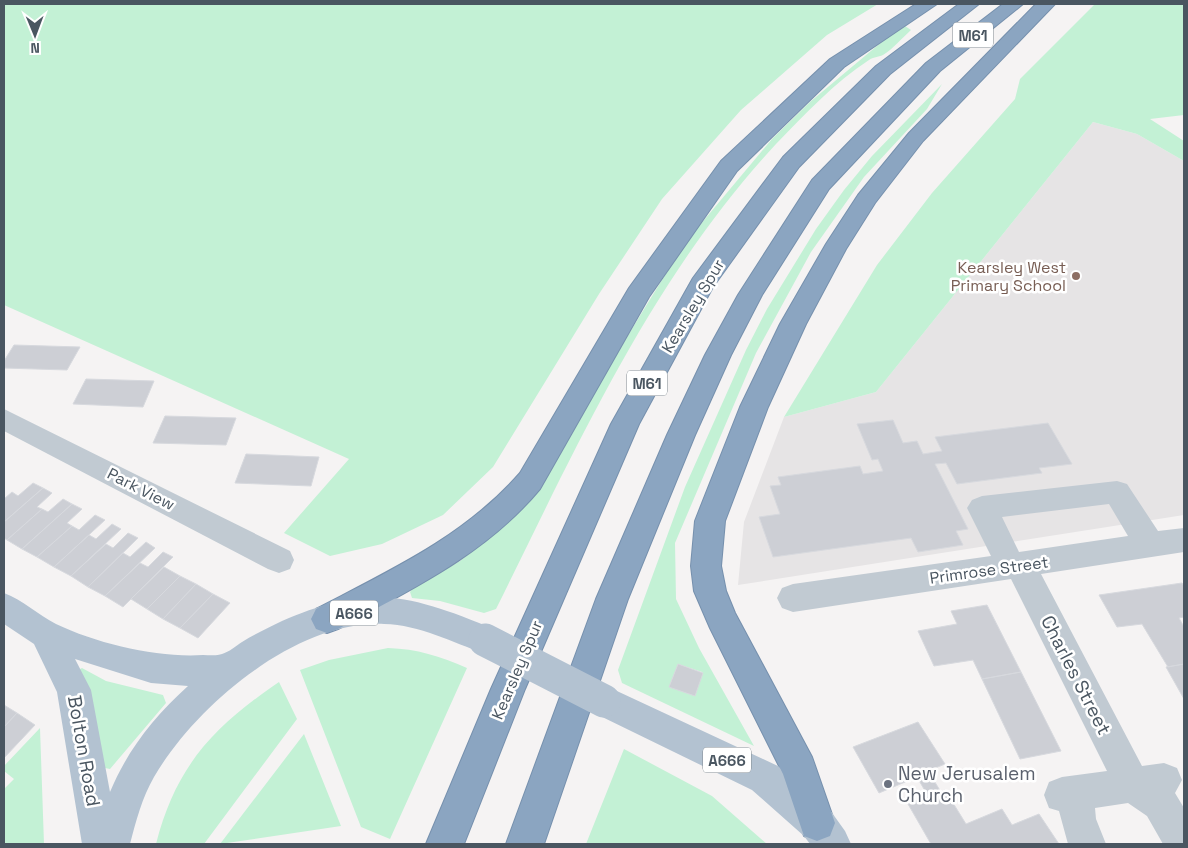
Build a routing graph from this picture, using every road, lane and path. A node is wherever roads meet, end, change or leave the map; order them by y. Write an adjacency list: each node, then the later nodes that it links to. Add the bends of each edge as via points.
1 (928, 4): 14 (highway, via 837,63 729,166 638,294 530,481 513,500 467,540)
2 (970, 4): 21 (highway, Kearsley Spur / M61, via 883,70 791,162 702,284 625,424 508,689)
3 (1014, 4): 22 (highway, M61, via 933,67 820,186 750,295 681,434 612,599)
4 (1046, 4): 6 (highway, M61)
5 (1057, 4): 6 (highway, M61)
6 (1008, 45): 18 (highway, M61, via 916,137 866,200 834,249 793,324 754,407 710,521 706,566 710,591 799,769)
7 (4, 419): 10 (street, Park View)
8 (1184, 540): 9 (street, Primrose Street)
9 (1150, 545): 11 (street, Primrose Street); 11 (street, Charles Street, via 1117,492 982,508)
10 (279, 560)
11 (1015, 566): 12 (street, Primrose Street); 17 (street, Charles Street)
12 (793, 598)
13 (4, 607): 15 (main road, Bolton Road / A666)
14 (326, 619): 16 (main road, A666, via 271,644); 18 (main road, A666, bridge, via 368,610 402,611 436,620 485,640 765,778)
15 (45, 634): 16 (main road, Bolton Road / A666, via 151,668 189,671); 19 (main road, Bolton Road / A666, via 74,690)
16 (229, 669): 20 (main road, A666, via 169,727 140,767 120,810)
17 (1148, 782): 23 (street, via 1068,794); 24 (street)
18 (825, 833)
19 (101, 844)
20 (111, 844)
21 (444, 844)
22 (524, 844)
23 (1087, 844)
24 (1182, 844)

